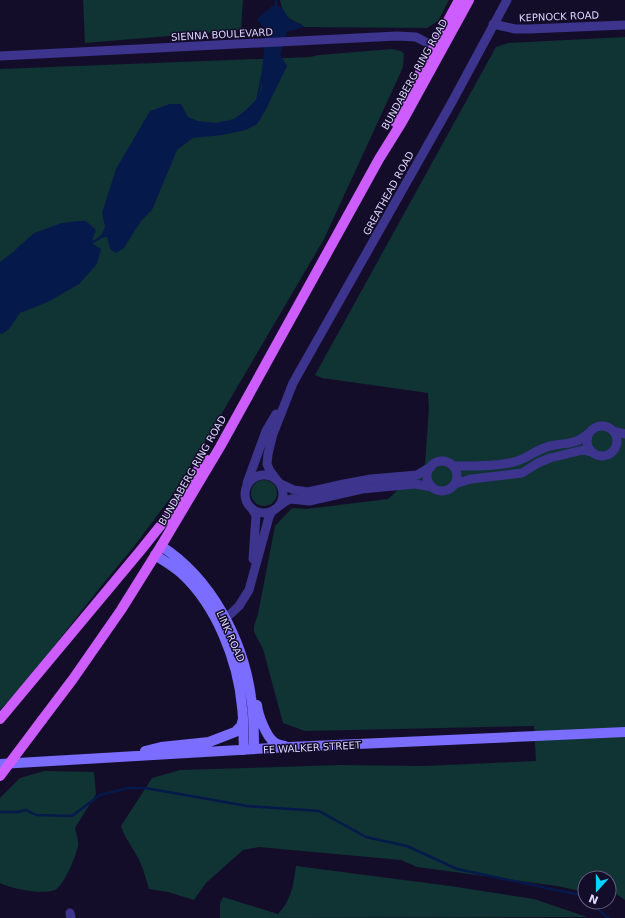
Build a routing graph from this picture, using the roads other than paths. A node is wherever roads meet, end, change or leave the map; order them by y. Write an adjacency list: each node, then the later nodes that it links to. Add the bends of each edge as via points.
1 (459, 0): 6 (main road, BUNDABERG RING ROAD)
2 (469, 0): 6 (main road, BUNDABERG RING ROAD)
3 (507, 0): 4 (street, GREATHEAD ROAD)
4 (494, 24): 5 (street, KEPNOCK ROAD, via 515,29); 8 (street, GREATHEAD ROAD)
5 (625, 25)
6 (438, 48): 7 (street, SIENNA BOULEVARD, via 416,37 397,36); 13 (main road, BUNDABERG RING ROAD)
7 (0, 56)
8 (287, 396): 18 (street, GREATHEAD ROAD, via 267,464); 21 (street, GREATHEAD ROAD, via 266,431)
9 (613, 431): 10 (street, via 601,426); 11 (street); 14 (street, via 617,439)
10 (589, 433): 15 (street, via 588,445); 16 (street, via 573,442 544,447 517,461)
11 (625, 434)
12 (625, 442): 14 (street)
13 (220, 447): 24 (main road, BUNDABERG RING ROAD); 29 (main road, via 196,472 169,514 141,550)
14 (616, 447): 15 (street, via 605,456)
15 (592, 452): 19 (street, via 583,450 544,460 522,473 471,479)
16 (452, 466): 17 (street, via 443,462); 19 (street, via 457,476)
17 (431, 467): 18 (street, via 417,475 364,480 308,492 294,490); 20 (street, via 427,475)
18 (279, 481): 21 (street, via 264,474 257,475 247,484); 22 (street, GREATHEAD ROAD, via 283,495)
19 (455, 484): 20 (street, via 446,491 438,491)
20 (432, 487): 22 (street, via 416,484 362,489 309,501 286,501)
21 (245, 490): 23 (street, GREATHEAD ROAD, via 246,500)
22 (276, 508): 23 (street, via 262,513); 26 (street, GREATHEAD ROAD, via 269,517)
23 (252, 509): 26 (street, GREATHEAD ROAD, via 256,515)
24 (161, 546): 25 (main road, BUNDABERG RING ROAD); 27 (main road, LINK ROAD, via 195,574 213,598)
25 (155, 555): 27 (main road, LINK ROAD, via 185,578); 37 (main road, BUNDABERG RING ROAD, bridge, via 73,679)
26 (252, 578): 27 (street, GREATHEAD ROAD, via 245,598)
27 (221, 621): 28 (main road, LINK ROAD, via 233,636); 30 (main road, LINK ROAD, via 234,664)
28 (245, 667): 32 (main road, via 253,685 258,715 269,736 275,743); 33 (main road, LINK ROAD, via 251,698)
29 (0, 719)
30 (243, 719): 34 (main road, LINK ROAD); 35 (main road, via 235,732 209,742 161,747)
31 (625, 732): 32 (main road, FE WALKER STREET)
32 (290, 747): 33 (main road, FE WALKER STREET)
33 (254, 749): 34 (main road, FE WALKER STREET)
34 (244, 750): 35 (main road, FE WALKER STREET)
35 (112, 758): 36 (main road, FE WALKER STREET)
36 (0, 764)
37 (0, 776)

